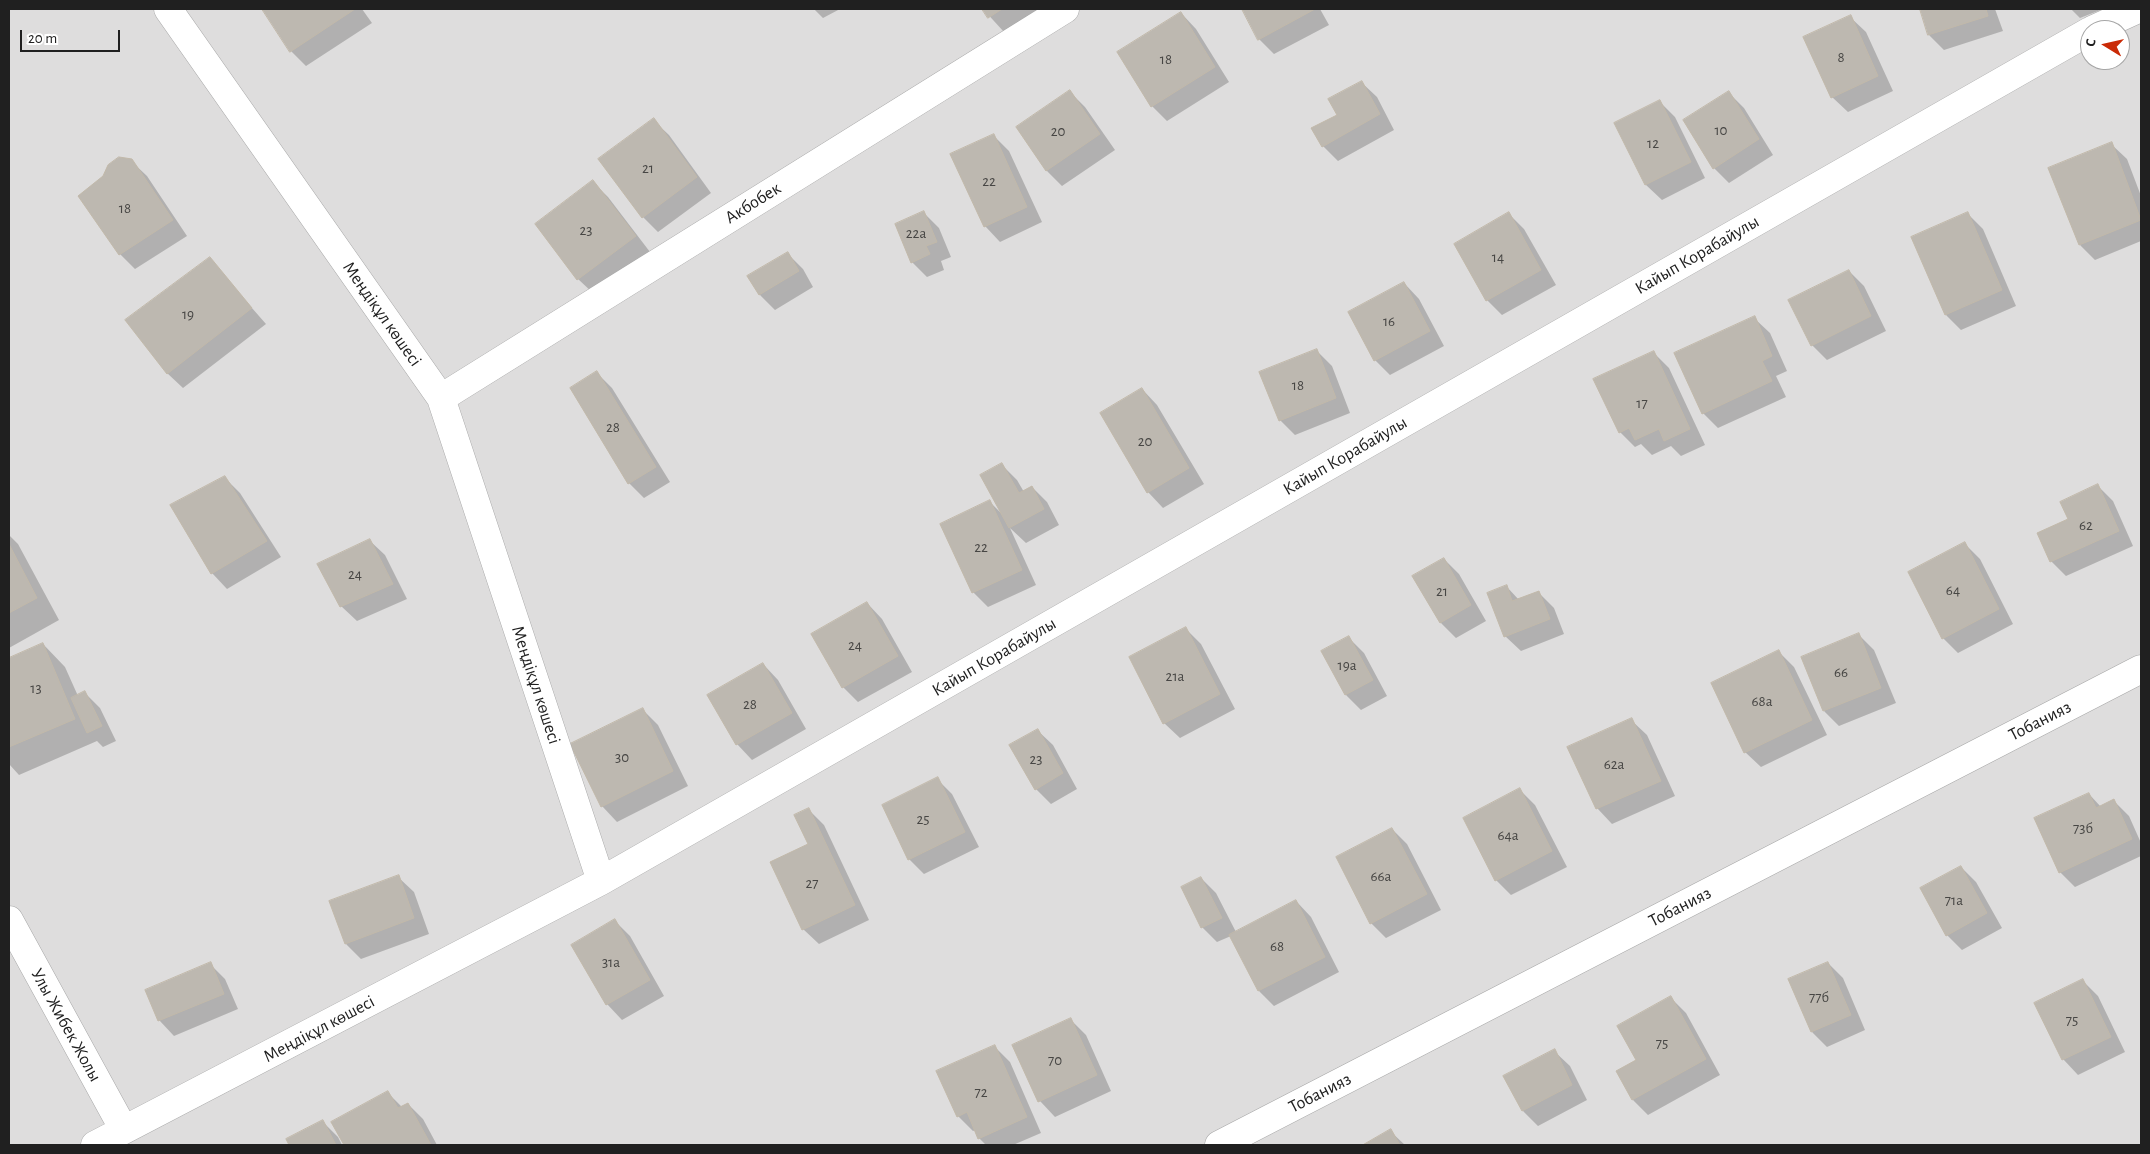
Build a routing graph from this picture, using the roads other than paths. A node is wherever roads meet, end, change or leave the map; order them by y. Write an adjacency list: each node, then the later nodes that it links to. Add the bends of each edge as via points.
1 (168, 9): 6 (street, Меңдіқұл көшесі)
2 (1065, 9): 6 (street, Акбобек)
3 (2138, 9): 4 (street, Кайып Корабайулы)
4 (2114, 20)
5 (2080, 37): 8 (street, Кайып Корабайулы)
6 (441, 398): 8 (street, Меңдіқұл көшесі)
7 (2141, 668): 12 (street, Тобанияз)
8 (601, 881): 10 (street, Меңдіқұл көшесі)
9 (9, 920): 10 (street, Улы Жибек Жолы)
10 (124, 1130): 11 (street, Меңдіқұл көшесі)
11 (96, 1145)
12 (1219, 1145)

